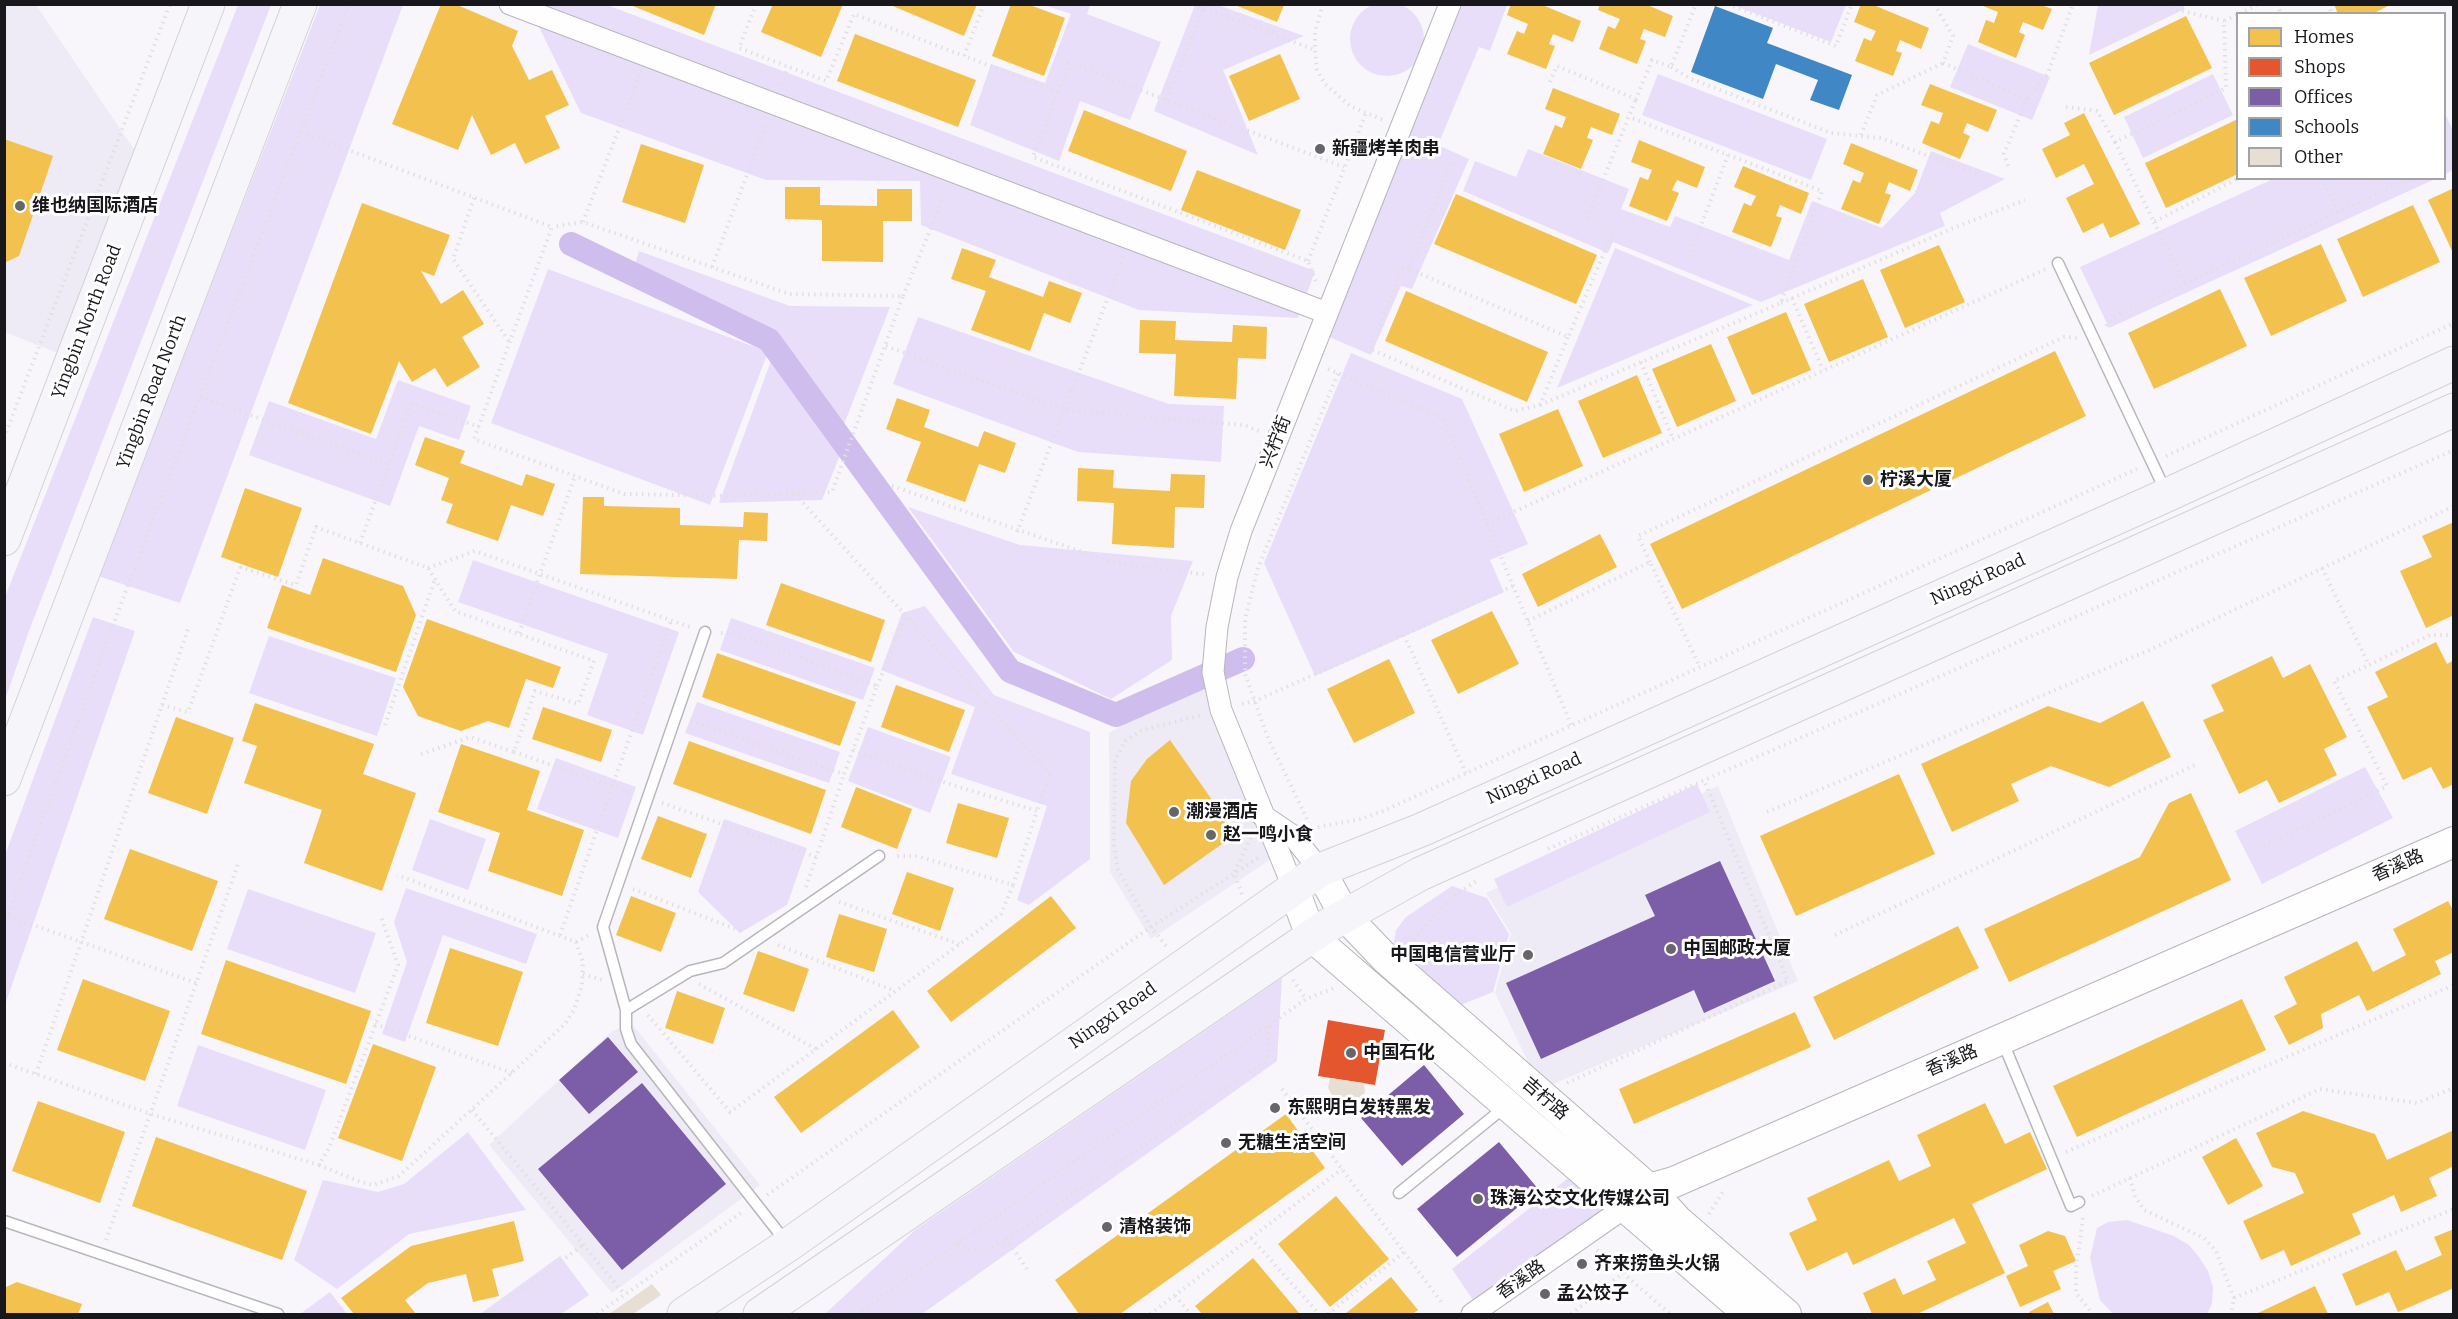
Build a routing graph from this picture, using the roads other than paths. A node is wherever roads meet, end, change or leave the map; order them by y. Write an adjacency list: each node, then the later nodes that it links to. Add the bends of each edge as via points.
1 (208, 4): 10 (main road, Yingbin North Road)
2 (300, 4): 13 (main road, Yingbin Road North)
3 (510, 4): 6 (street)
4 (1450, 4): 6 (street, 兴柠街)
5 (2058, 263): 9 (lane)
6 (1327, 313): 15 (street, 兴柠街, via 1241,531 1217,627 1213,672 1221,710 1262,814)
7 (2454, 363): 9 (main road, Ningxi Road)
8 (2454, 410): 14 (main road)
9 (2167, 495): 12 (main road, Ningxi Road)
10 (4, 539)
11 (705, 632): 22 (lane, via 603,927)
12 (1597, 751): 14 (main road); 18 (main road, Ningxi Road, via 1421,830)
13 (4, 779)
14 (1615, 786): 20 (main road, via 1420,874)
15 (1293, 837): 18 (street); 19 (street)
16 (2454, 842): 23 (main road, 香溪路)
17 (879, 856): 22 (lane, via 723,963 690,970)
18 (1320, 870): 19 (main road, Ningxi Road); 20 (main road, 吉柠路)
19 (1293, 887): 21 (main road); 24 (main road, Ningxi Road)
20 (1345, 916): 21 (main road); 27 (main road, 吉柠路, via 1386,959)
21 (1311, 936): 25 (main road); 26 (main road)
22 (626, 1010): 32 (lane, via 631,1044)
23 (2001, 1040): 27 (main road, 香溪路, via 1674,1182); 29 (lane, via 2071,1206)
24 (1064, 1051): 25 (main road); 32 (main road, Ningxi Road)
25 (1090, 1088): 35 (main road)
26 (1506, 1106): 28 (lane); 30 (main road)
27 (1649, 1189): 30 (main road, 香溪路); 38 (main road, 吉柠路, via 1677,1220)
28 (1398, 1193)
29 (2079, 1202)
30 (1624, 1208): 36 (street, 香溪路); 37 (main road)
31 (4, 1221): 33 (lane)
32 (788, 1245): 34 (main road, Ningxi Road)
33 (278, 1314)
34 (684, 1314)
35 (760, 1314)
36 (1472, 1314)
37 (1749, 1314)
38 (1786, 1314)

